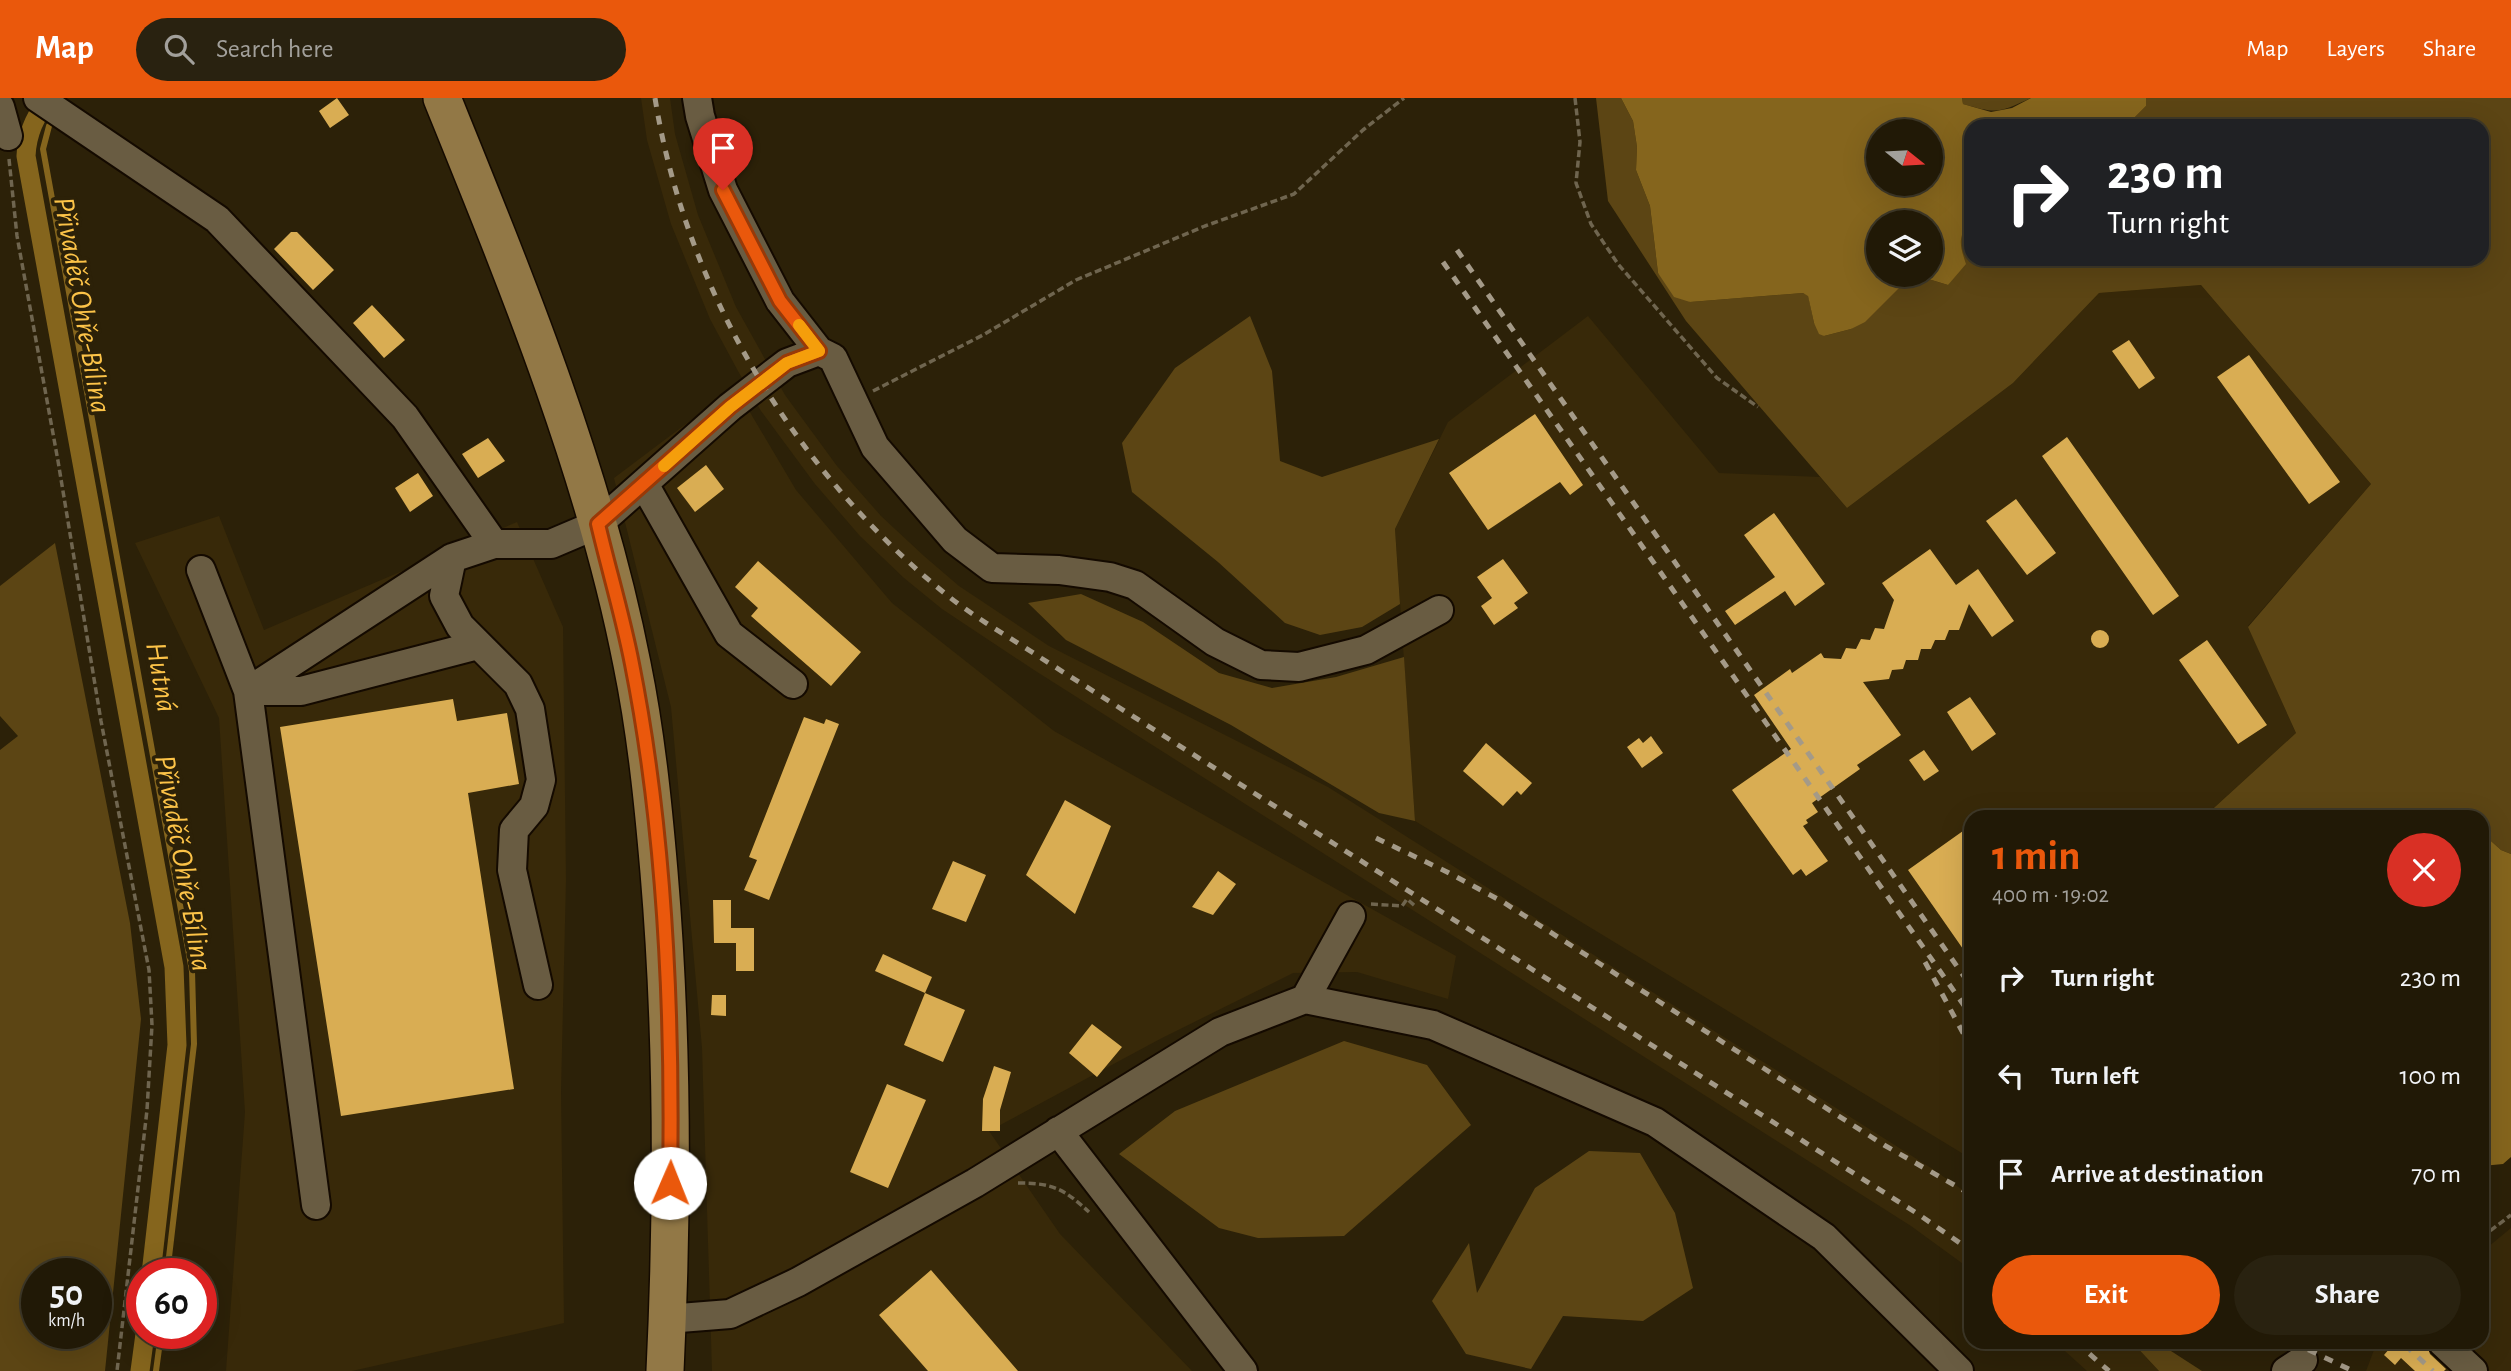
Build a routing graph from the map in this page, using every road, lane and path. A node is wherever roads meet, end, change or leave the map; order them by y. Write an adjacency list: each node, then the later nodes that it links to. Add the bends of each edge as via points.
1 (4, 98): 7 (street)
2 (38, 98): 14 (street, via 217,219 405,417)
3 (442, 98): 13 (main road, via 552,383)
4 (697, 98): 9 (street, via 723,190 780,301)
5 (1404, 98): 10 (path, via 1294,194 1076,281 983,335)
6 (1575, 98): 11 (path, via 1580,142 1576,183 1591,225 1618,264 1717,378)
7 (0, 107): 8 (street)
8 (8, 136): 33 (path, via 17,236 149,970 152,1026 147,1110)
9 (819, 351): 10 (street, via 833,358); 12 (street, via 787,363)
10 (852, 401): 17 (street, via 875,447 955,540 992,568 1059,570 1135,585 1215,642 1261,665 1299,667 1366,650)
11 (1758, 407)
12 (644, 484): 13 (street); 19 (street, via 729,634)
13 (598, 524): 14 (street, via 551,544); 31 (main road, via 632,663 655,824 672,1101)
14 (494, 544): 15 (street)
15 (452, 558): 18 (street, via 444,596 460,626); 20 (street)
16 (201, 570): 20 (street)
17 (1439, 610)
18 (478, 645): 20 (street, via 302,691); 23 (street, via 518,684 530,709 541,780 534,806 514,830 513,870)
19 (793, 684)
20 (248, 691): 27 (street)
21 (1415, 906): 22 (path, via 1406,899 1402,906 1366,905)
22 (1352, 916): 24 (street)
23 (538, 985)
24 (1305, 999): 25 (street, via 1220,1031); 36 (street, via 1433,1026 1655,1122 1824,1237)
25 (1058, 1132): 31 (street, via 798,1282 730,1314); 35 (street)
26 (1015, 1183): 29 (path, via 1040,1183 1067,1192)
27 (316, 1205)
28 (2511, 1215): 30 (path)
29 (1095, 1218)
30 (2489, 1232)
31 (667, 1319): 34 (main road)
32 (2449, 1349): 37 (street)
33 (117, 1371)
34 (665, 1371)
35 (1243, 1371)
36 (1959, 1371)
37 (2473, 1371)

